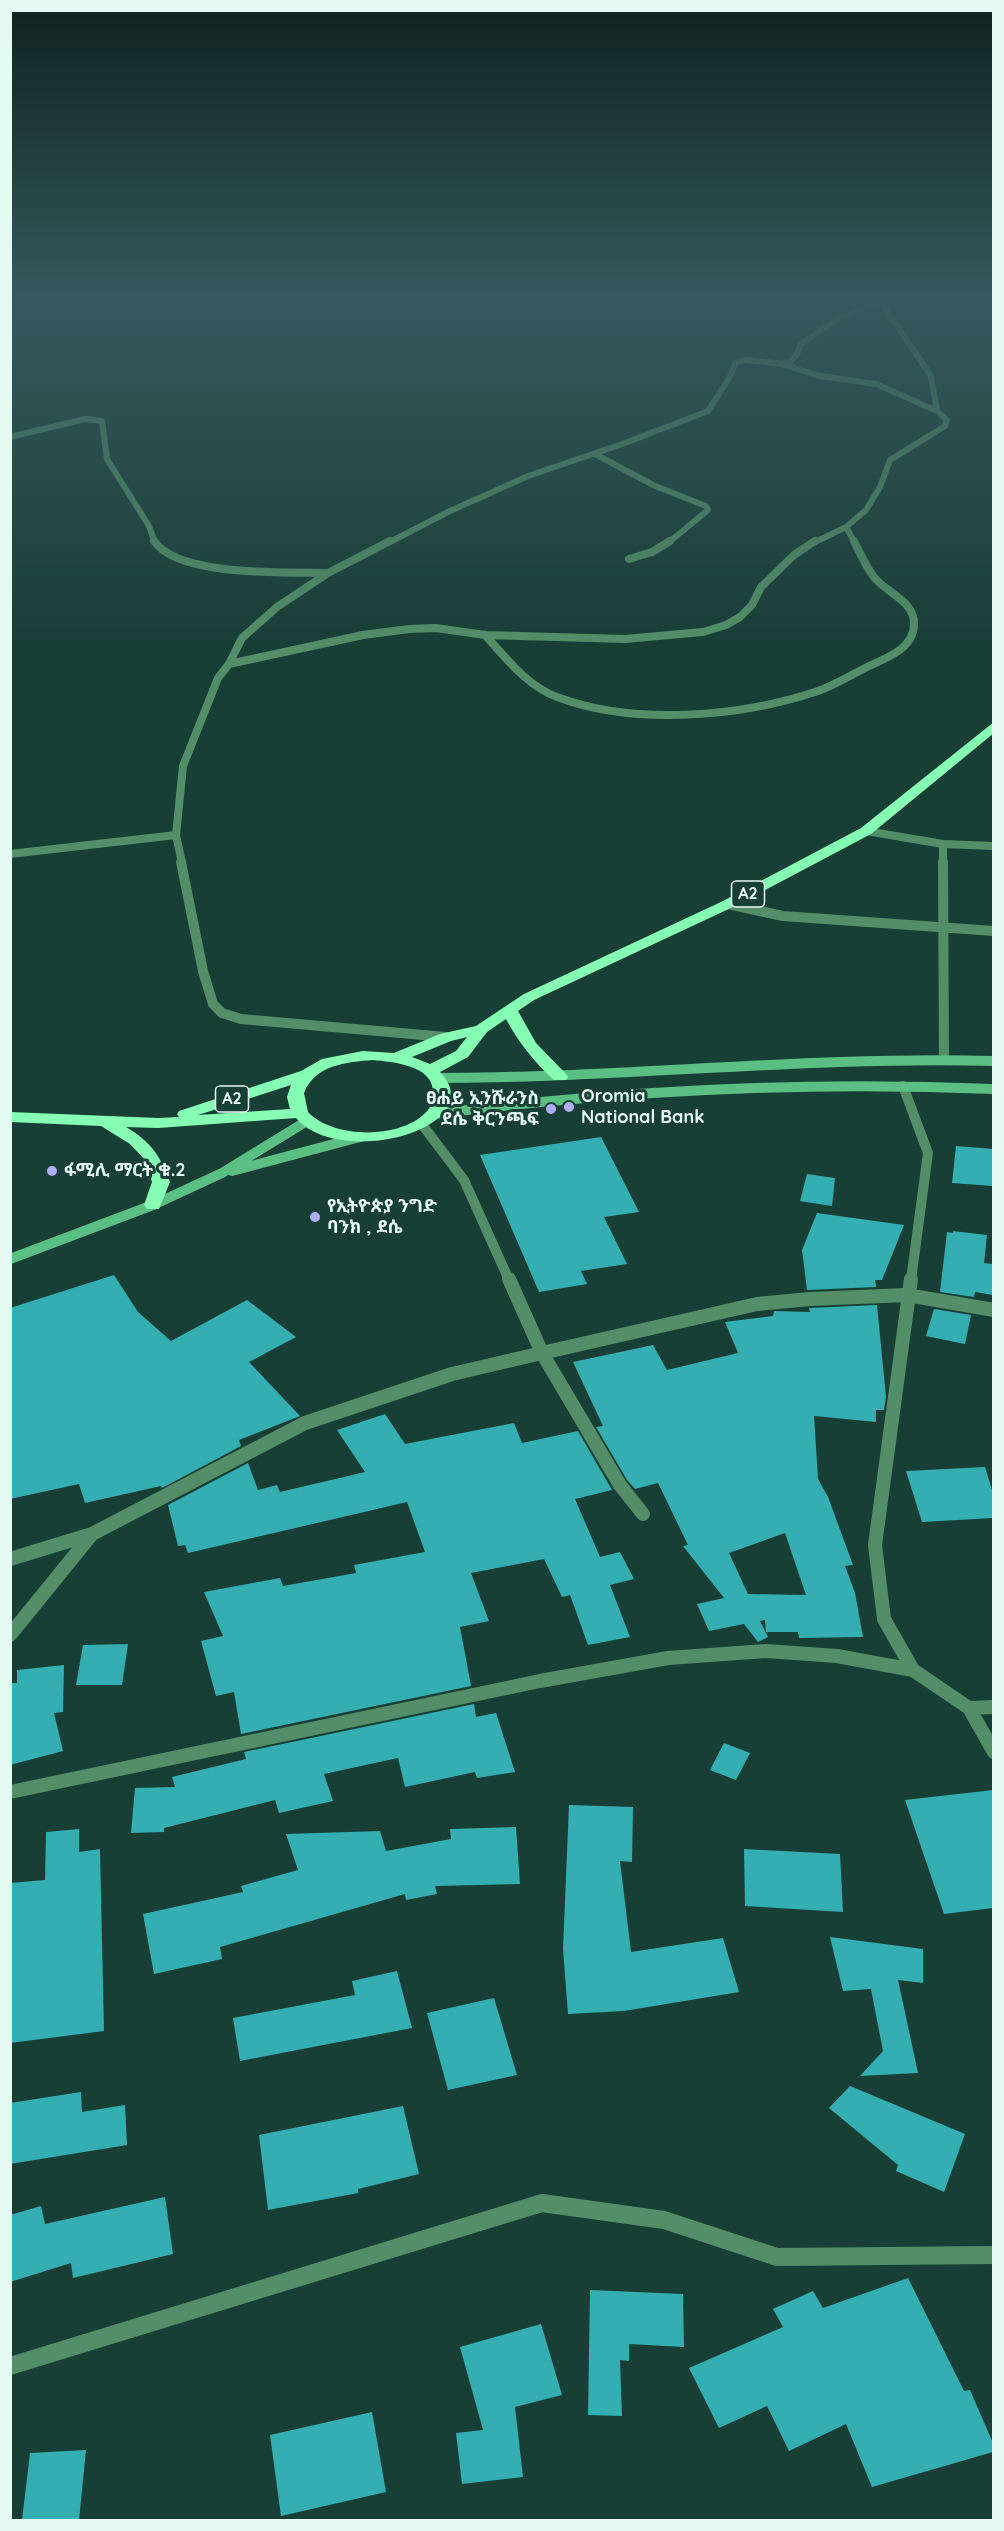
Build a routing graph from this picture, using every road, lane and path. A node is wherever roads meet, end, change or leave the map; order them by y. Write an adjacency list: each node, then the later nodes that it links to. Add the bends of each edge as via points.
1 (700, 414): 4 (street)
2 (940, 414): 5 (street, via 946,420 945,426 890,460 866,510)
3 (10, 437): 7 (street, via 74,421 102,421 107,459 149,526 155,544 185,562 227,570)
4 (595, 454): 6 (street, via 708,510 682,535 650,554); 7 (street, via 528,476)
5 (846, 527): 8 (street, via 794,555 761,586 752,605 740,617 703,632 625,639); 8 (street, via 874,578 907,605 915,622 909,640 890,655 819,690 700,713 590,706 555,697 526,679)
6 (629, 559)
7 (328, 573): 9 (street, via 277,607 242,638)
8 (485, 635): 9 (street, via 436,628 409,629)
9 (229, 664): 12 (street, via 218,678 183,765)
10 (993, 726): 11 (highway, A2)
11 (866, 831): 13 (street); 16 (highway, A2)
12 (176, 835): 15 (street); 21 (street, via 203,971 213,1004 222,1013 241,1019)
13 (943, 844): 14 (street); 17 (street)
14 (993, 846)
15 (10, 854)
16 (728, 904): 17 (street, via 783,916); 19 (highway, A2)
17 (945, 928): 18 (street); 23 (street)
18 (993, 931)
19 (509, 1009): 20 (highway, A2); 27 (highway, via 527,1045)
20 (481, 1029): 21 (highway, A2); 26 (highway, A2, via 462,1054)
21 (446, 1037): 22 (highway, A2)
22 (398, 1057): 25 (highway, A2, via 348,1057); 26 (highway, A2)
23 (945, 1059): 24 (street); 27 (street, via 741,1064)
24 (993, 1061)
25 (308, 1074): 31 (highway, via 297,1086 295,1100); 34 (highway, A2)
26 (433, 1074): 27 (street); 32 (highway, via 442,1089 441,1102)
27 (560, 1077)
28 (903, 1086): 29 (street); 32 (street, via 787,1084 639,1090 543,1098); 39 (street, via 928,1153)
29 (993, 1089)
30 (10, 1117): 33 (highway, A2)
31 (304, 1117): 34 (highway, A2); 35 (highway, A2, via 322,1129); 36 (street)
32 (428, 1118): 35 (highway, A2, via 404,1131); 41 (street, via 464,1180)
33 (104, 1120): 34 (highway, A2); 37 (highway, via 136,1140 153,1159 161,1182)
34 (158, 1123)
35 (360, 1137): 36 (street)
36 (222, 1173): 37 (street)
37 (153, 1205): 38 (street)
38 (10, 1259)
39 (907, 1295): 40 (street); 41 (street, via 757,1304); 46 (street, via 875,1545 884,1619)
40 (993, 1310)
41 (542, 1353): 42 (street, via 620,1485); 43 (street, via 452,1374 305,1423)
42 (643, 1514)
43 (92, 1534): 44 (street); 45 (street)
44 (10, 1559)
45 (10, 1635)
46 (913, 1670): 48 (street); 50 (street, via 837,1656 766,1651 668,1658 540,1681)
47 (993, 1707): 48 (street)
48 (969, 1708): 49 (street)
49 (993, 1752)
50 (10, 1792)
51 (993, 2255): 52 (street, via 777,2257 664,2220 542,2203)
52 (10, 2366)

